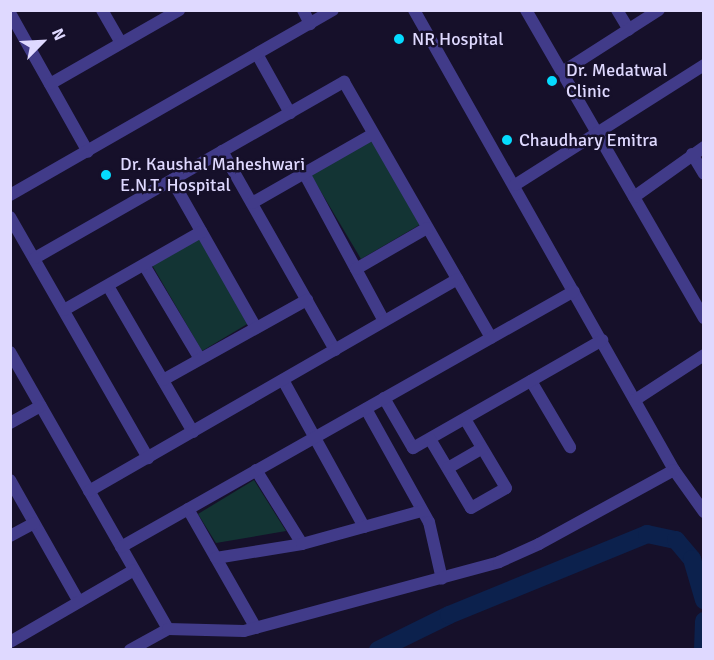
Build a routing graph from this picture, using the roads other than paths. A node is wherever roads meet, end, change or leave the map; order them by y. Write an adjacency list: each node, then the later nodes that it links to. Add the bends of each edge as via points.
1 (102, 10): 12 (street)
2 (179, 10): 12 (street)
3 (303, 10): 10 (street)
4 (333, 10): 10 (street)
5 (414, 10): 27 (street)
6 (526, 10): 15 (street)
7 (617, 10): 11 (street)
8 (659, 10): 11 (street)
9 (10, 13): 16 (street)
10 (310, 24): 13 (street)
11 (629, 30): 15 (street)
12 (120, 44): 16 (street)
13 (257, 54): 17 (street); 22 (street)
14 (704, 65): 18 (street)
15 (561, 72): 18 (street)
16 (50, 84): 22 (street)
17 (290, 113): 19 (street, via 344,82); 21 (street)
18 (598, 133): 27 (street); 29 (street)
19 (373, 134): 24 (street); 32 (street)
20 (704, 147): 23 (street)
21 (222, 151): 26 (street); 30 (street)
22 (88, 152): 28 (street)
23 (692, 154): 25 (street); 29 (street)
24 (304, 173): 30 (street); 36 (street)
25 (704, 174)
26 (172, 180): 33 (street); 34 (street)
27 (515, 185): 39 (street)
28 (10, 195)
29 (634, 197): 42 (street)
30 (252, 203): 40 (street)
31 (10, 217): 34 (street)
32 (428, 228): 36 (street); 37 (street)
33 (201, 232): 35 (street); 44 (street)
34 (35, 258): 41 (street)
35 (144, 265): 38 (street); 50 (street)
36 (356, 269): 43 (street)
37 (457, 279): 43 (street); 45 (street)
38 (108, 286): 41 (street); 51 (street)
39 (574, 291): 45 (street); 46 (street)
40 (307, 300): 44 (street); 47 (street)
41 (64, 310): 65 (street)
42 (704, 318)
43 (384, 321): 47 (street)
44 (256, 328): 50 (street)
45 (491, 338): 54 (street)
46 (602, 340): 53 (street); 55 (street)
47 (335, 350): 52 (street)
48 (10, 352): 56 (street)
49 (704, 355): 55 (street)
50 (200, 359): 51 (street)
51 (163, 380): 60 (street)
52 (283, 380): 60 (street); 61 (street)
53 (531, 381): 58 (street); 63 (street)
54 (384, 398): 57 (street); 62 (street, via 413,448)
55 (635, 400): 68 (street)
56 (41, 406): 59 (street); 70 (street)
57 (366, 409): 61 (street); 72 (street)
58 (465, 419): 62 (street); 64 (street)
59 (10, 423)
60 (193, 432): 65 (street)
61 (315, 436): 67 (street); 75 (street)
62 (430, 439): 66 (street)
63 (570, 447)
64 (482, 448): 66 (street); 66 (street, via 506,488 471,508)
65 (148, 458): 70 (street)
66 (448, 468)
67 (256, 470): 71 (street); 77 (street)
68 (674, 470): 73 (street); 81 (street, via 539,544)
69 (10, 480): 74 (street)
70 (89, 491): 78 (street)
71 (188, 509): 78 (street); 79 (street)
72 (422, 510): 75 (street); 81 (street, via 439,554)
73 (704, 512)
74 (34, 523): 76 (street); 82 (street)
75 (364, 527): 77 (street)
76 (10, 536)
77 (302, 544): 79 (street)
78 (121, 546): 80 (street)
79 (216, 558): 84 (street)
80 (134, 570): 82 (street); 83 (street)
81 (442, 579): 84 (street)
82 (79, 602): 85 (street)
83 (168, 628): 84 (street); 86 (street)
84 (256, 628)
85 (10, 642)
86 (130, 650)

